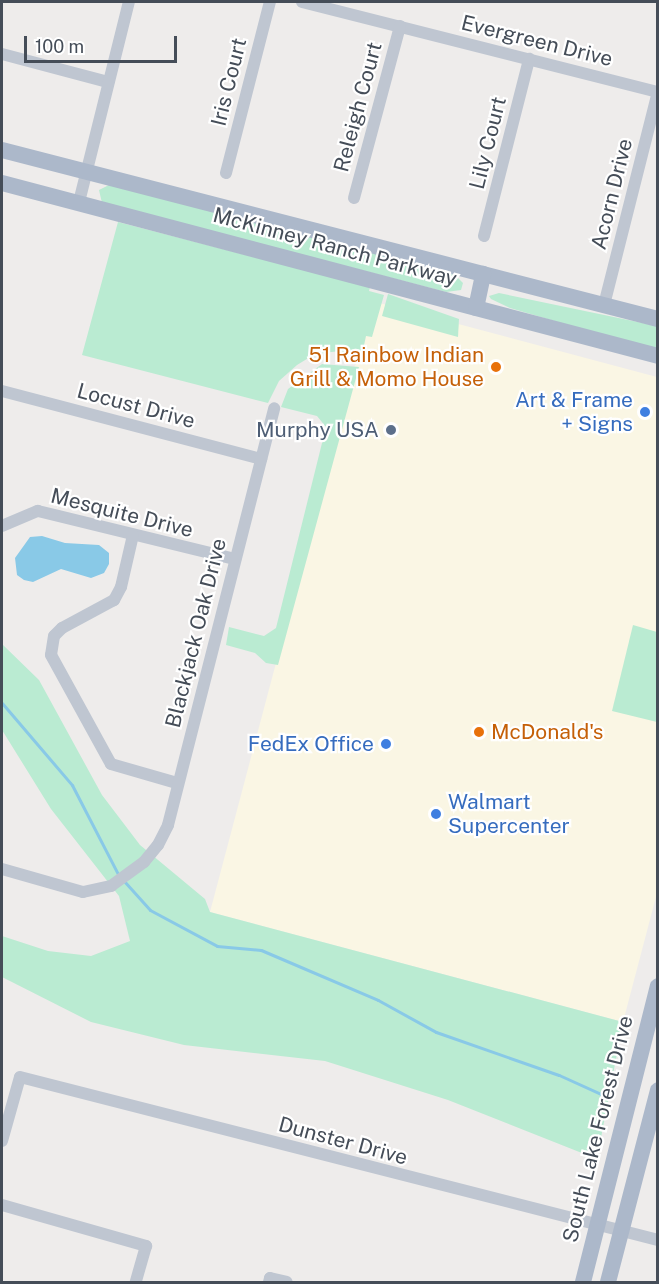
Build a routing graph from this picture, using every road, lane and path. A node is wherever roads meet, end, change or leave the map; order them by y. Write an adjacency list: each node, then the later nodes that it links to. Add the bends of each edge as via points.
1 (129, 2): 7 (street)
2 (270, 2): 11 (street, Iris Court)
3 (302, 2): 4 (street, Evergreen Drive)
4 (400, 26): 6 (street, Evergreen Drive); 13 (street, Releigh Court)
5 (2, 54): 7 (street)
6 (529, 59): 8 (street, Evergreen Drive); 15 (street, Lily Court)
7 (108, 82): 10 (street)
8 (657, 92): 17 (street, Acorn Drive)
9 (2, 150): 10 (main road, McKinney Ranch Parkway)
10 (86, 173): 14 (street); 16 (main road, McKinney Ranch Parkway)
11 (226, 173)
12 (2, 183): 14 (main road, McKinney Ranch Parkway)
13 (354, 198)
14 (79, 202): 18 (main road, McKinney Ranch Parkway)
15 (484, 236)
16 (483, 274): 17 (main road, McKinney Ranch Parkway); 18 (main road)
17 (604, 305): 19 (main road, McKinney Ranch Parkway)
18 (476, 308): 20 (main road, McKinney Ranch Parkway)
19 (657, 319)
20 (657, 356)
21 (2, 392): 23 (street, Locust Drive)
22 (274, 408): 23 (street, Blackjack Oak Drive)
23 (261, 459): 26 (street, Blackjack Oak Drive)
24 (2, 526): 25 (street, Mesquite Drive, via 38,512)
25 (133, 535): 26 (street, Mesquite Drive); 27 (street, via 121,587 114,600 62,628 54,636 51,655 111,764)
26 (235, 559): 27 (street, Blackjack Oak Drive)
27 (177, 783): 28 (street, Blackjack Oak Drive, via 168,825 144,862 111,886 83,892)
28 (2, 869)
29 (657, 986): 30 (main road, South Lake Forest Drive)
30 (653, 1025): 34 (main road, South Lake Forest Drive)
31 (657, 1090): 35 (main road)
32 (2, 1141): 34 (street, Dunster Drive, via 20,1077)
33 (2, 1205): 38 (street, via 146,1246)
34 (597, 1227): 35 (street, Dunster Drive); 40 (main road, South Lake Forest Drive)
35 (621, 1233): 36 (street, Dunster Drive); 41 (main road)
36 (657, 1240)
37 (269, 1280): 39 (street)
38 (136, 1282)
39 (287, 1282)
40 (583, 1282)
41 (608, 1282)

